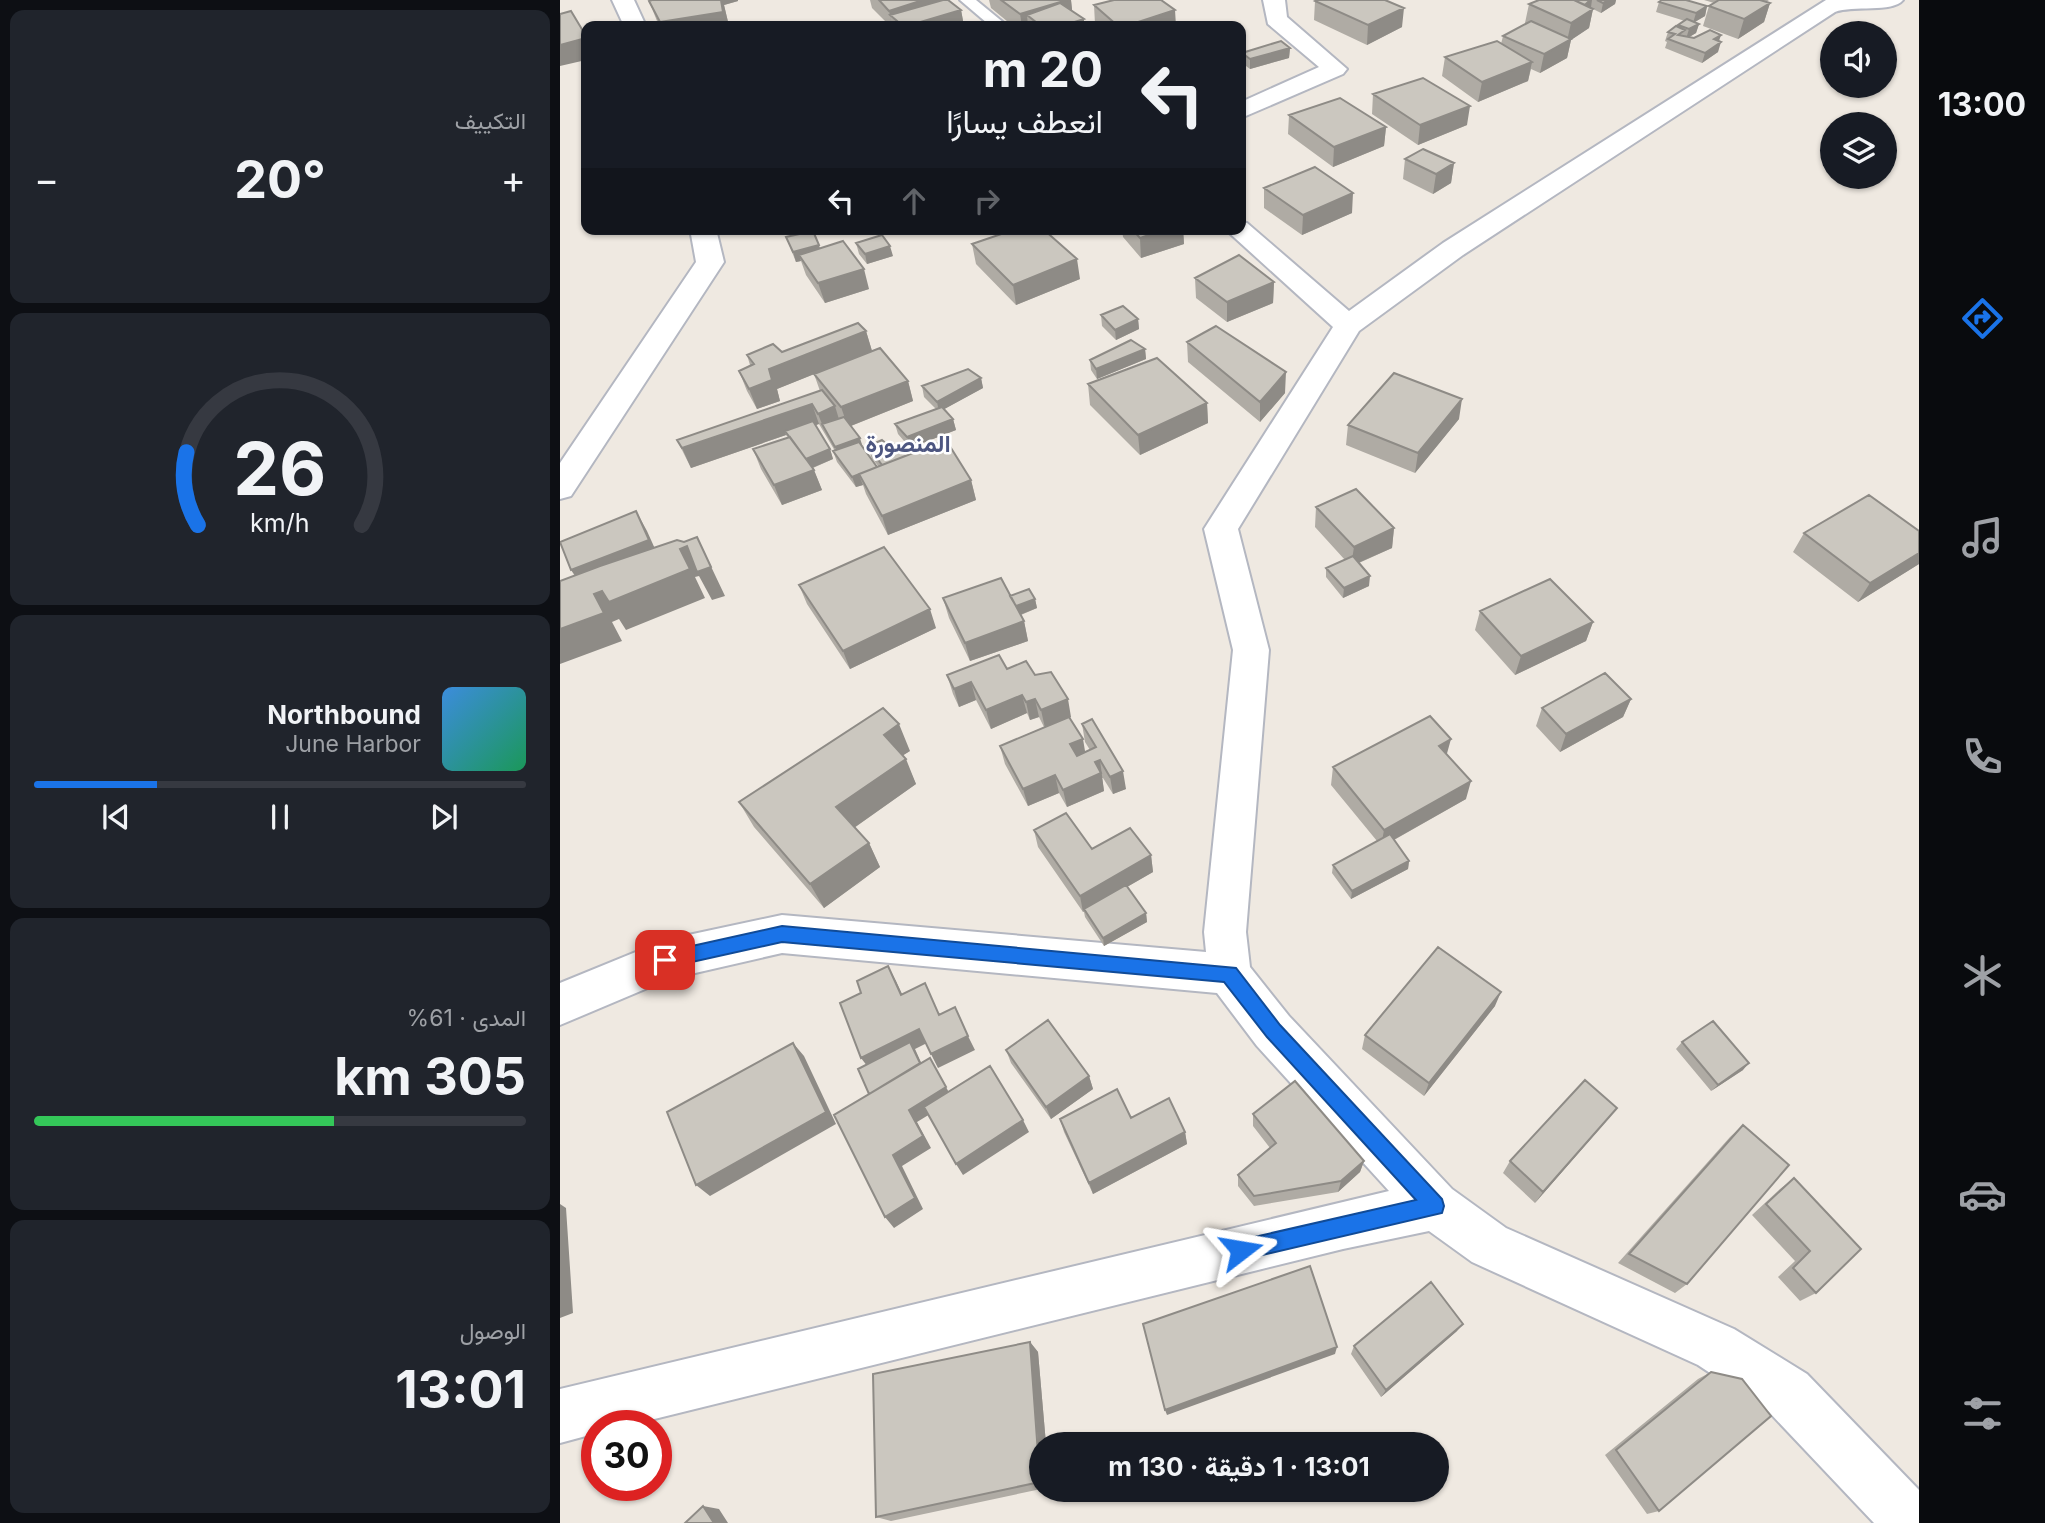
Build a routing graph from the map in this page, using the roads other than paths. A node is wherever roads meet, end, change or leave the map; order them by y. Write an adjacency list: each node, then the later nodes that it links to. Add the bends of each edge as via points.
1 (623, 0): 6 (street)
2 (967, 0): 7 (lane)
3 (1274, 0): 8 (street, via 1276,19 1335,69)
4 (1892, 0): 5 (street)
5 (1838, 1): 11 (street, via 1454,249)
6 (633, 21)
7 (993, 21)
8 (1246, 109)
9 (704, 235): 12 (street, via 710,262)
10 (1245, 235): 11 (street)
11 (1348, 325): 13 (street, via 1221,529 1251,650 1226,932)
12 (560, 488)
13 (1229, 974): 14 (street, via 782,934 665,960); 15 (street, via 1273,1031)
14 (560, 1004)
15 (1434, 1206): 16 (street); 17 (street, via 1489,1245 1716,1347 1788,1393)
16 (560, 1416)
17 (1912, 1523)

